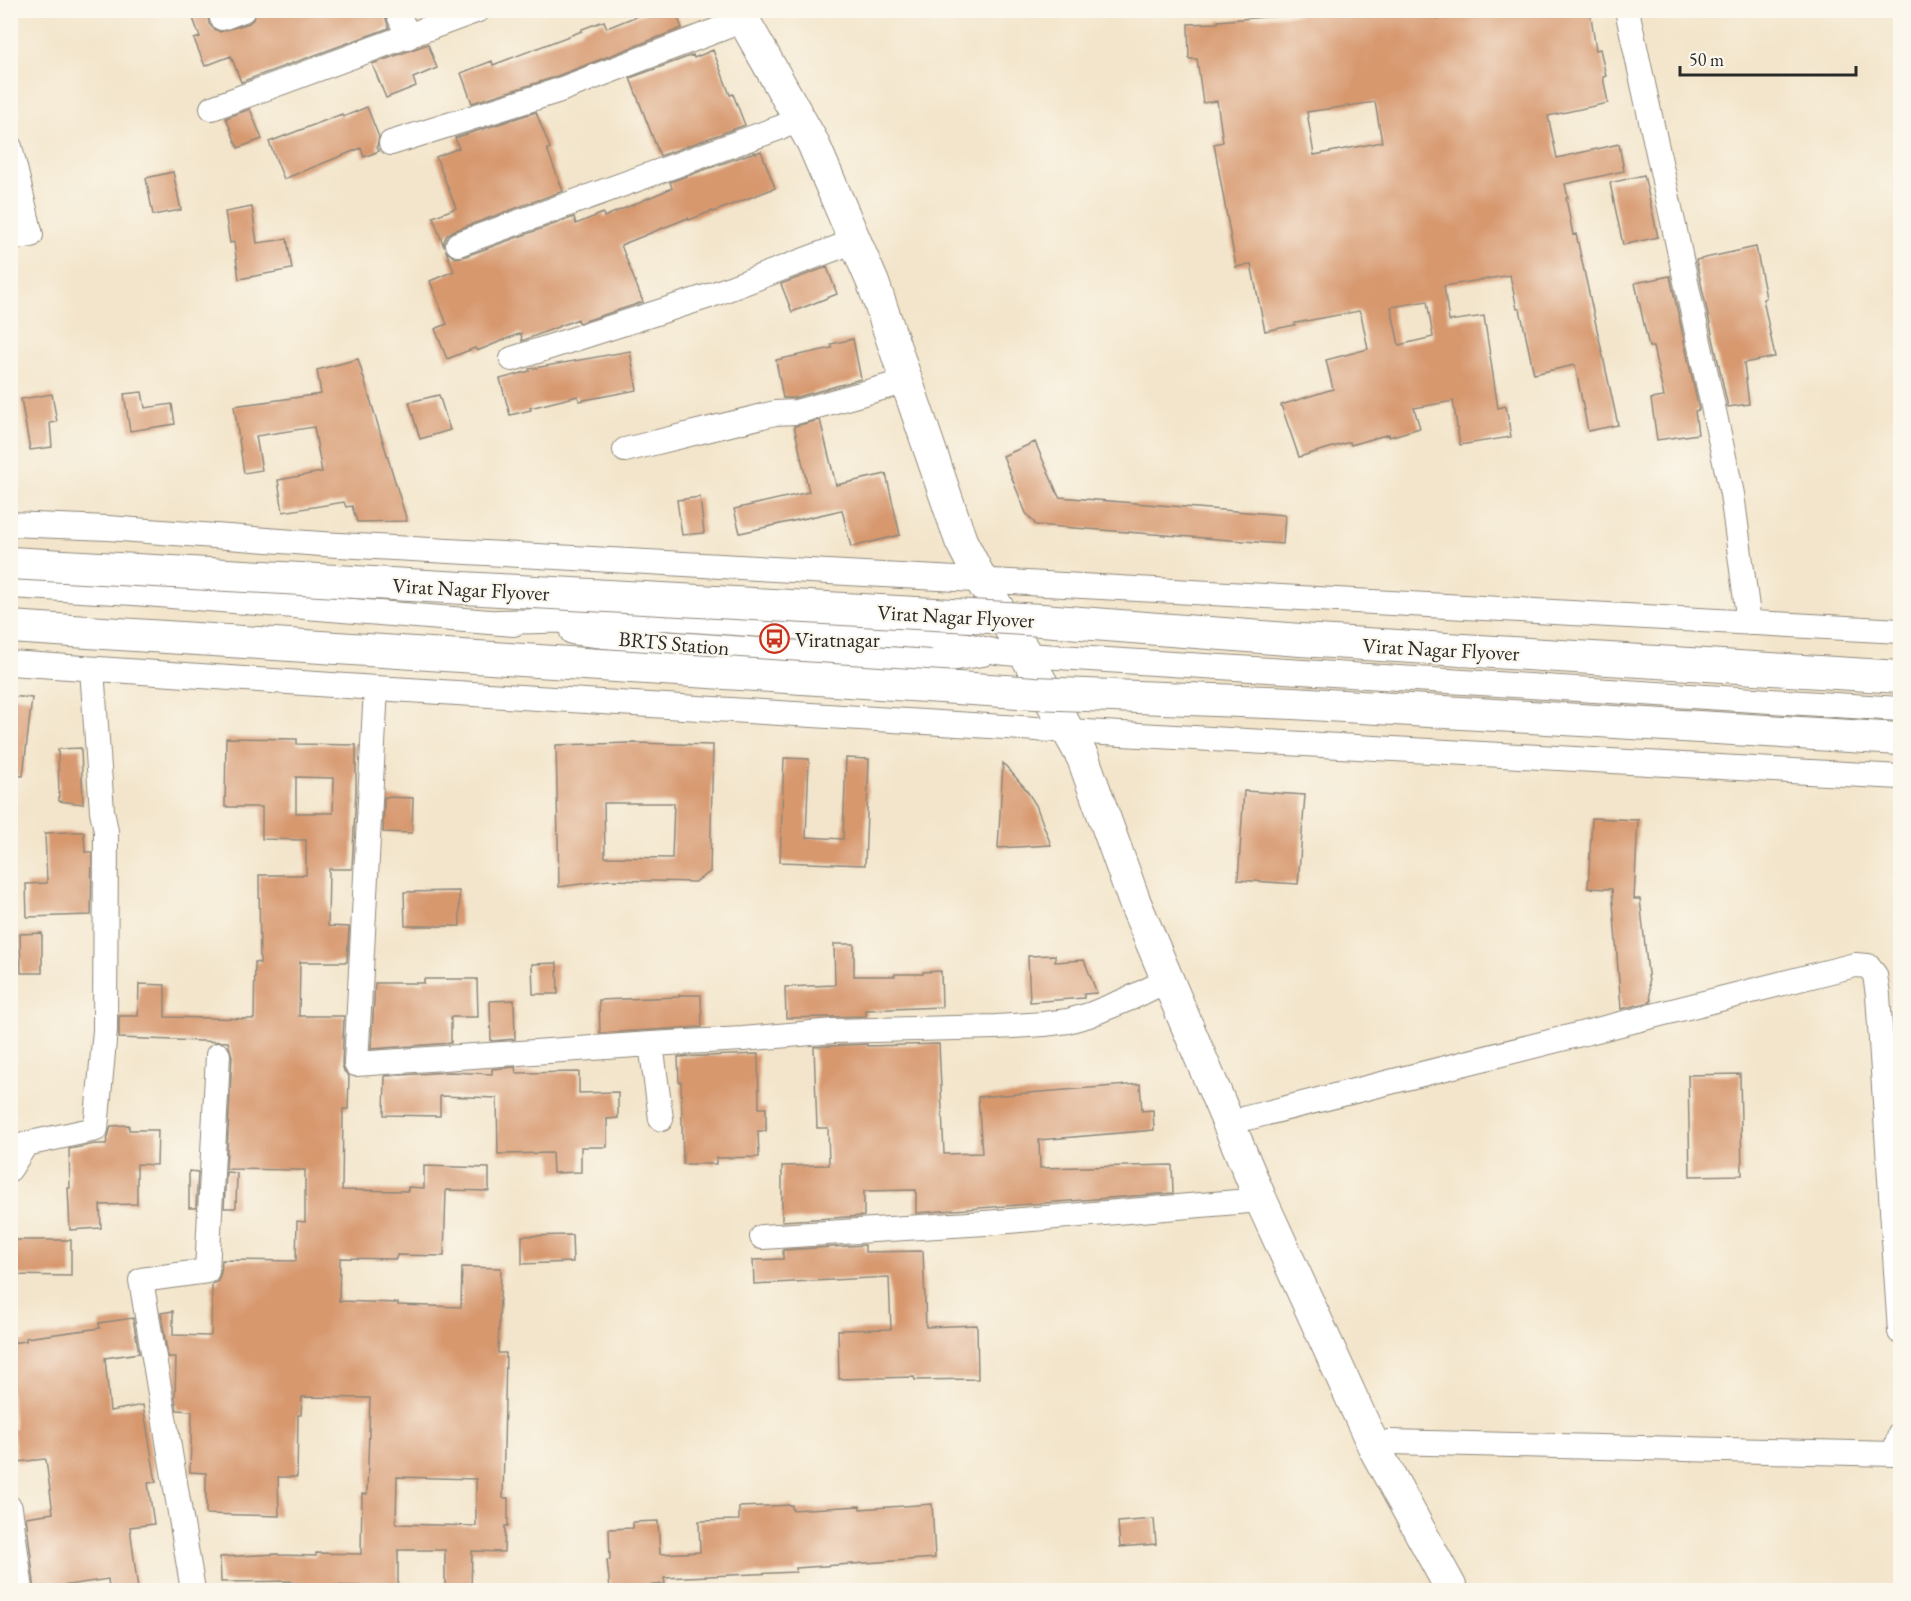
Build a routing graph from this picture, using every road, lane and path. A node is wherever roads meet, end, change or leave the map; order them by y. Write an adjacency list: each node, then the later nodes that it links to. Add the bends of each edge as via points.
1 (397, 10): 5 (street)
2 (478, 10): 5 (street)
3 (1627, 10): 20 (street, via 1732,494)
4 (748, 14): 7 (main road); 8 (street, via 557,92); 18 (main road, via 830,134 891,275)
5 (408, 38): 6 (street)
6 (212, 108)
7 (801, 120): 11 (main road); 12 (street)
8 (391, 143)
9 (10, 147): 10 (street, via 31,235)
10 (10, 238)
11 (855, 241): 13 (street, via 709,296); 14 (main road)
12 (458, 244)
13 (513, 359)
14 (907, 381): 15 (street, via 796,412 774,413); 18 (main road, via 961,541)
15 (625, 450)
16 (10, 524): 18 (street)
17 (10, 563): 26 (main road, Virat Nagar Flyover, bridge, via 1042,620 1311,641)
18 (993, 581): 20 (street); 23 (main road)
19 (10, 586): 23 (street, BRTS Station, via 498,622 660,643 930,662)
20 (1749, 622): 22 (street)
21 (10, 627): 30 (main road, bridge, via 1035,693 1305,704)
22 (1900, 631)
23 (1024, 655): 28 (street, BRTS Station); 29 (main road)
24 (10, 663): 25 (street)
25 (92, 669): 27 (street); 37 (street, via 106,831 105,1030 96,1129 26,1143)
26 (1900, 677)
27 (376, 688): 29 (street); 33 (street, via 356,1064)
28 (1900, 709)
29 (1077, 731): 31 (street); 32 (main road, via 1135,903); 35 (main road, via 1098,752 1150,897)
30 (1900, 739)
31 (1900, 777)
32 (1168, 980): 33 (street, via 1089,1015 1044,1024 834,1031); 38 (main road)
33 (651, 1044): 36 (street)
34 (218, 1055): 45 (street, via 207,1271 141,1280)
35 (1247, 1118): 40 (street, via 1855,965 1868,966 1875,975 1878,995); 42 (main road)
36 (661, 1119)
37 (10, 1168)
38 (1261, 1200): 39 (street); 46 (main road, via 1375,1449)
39 (762, 1237)
40 (1900, 1332)
41 (1900, 1434): 42 (street, via 1894,1454)
42 (1389, 1442): 47 (main road)
43 (10, 1508): 44 (street)
44 (21, 1590)
45 (193, 1590)
46 (1452, 1590)
47 (1470, 1590)

